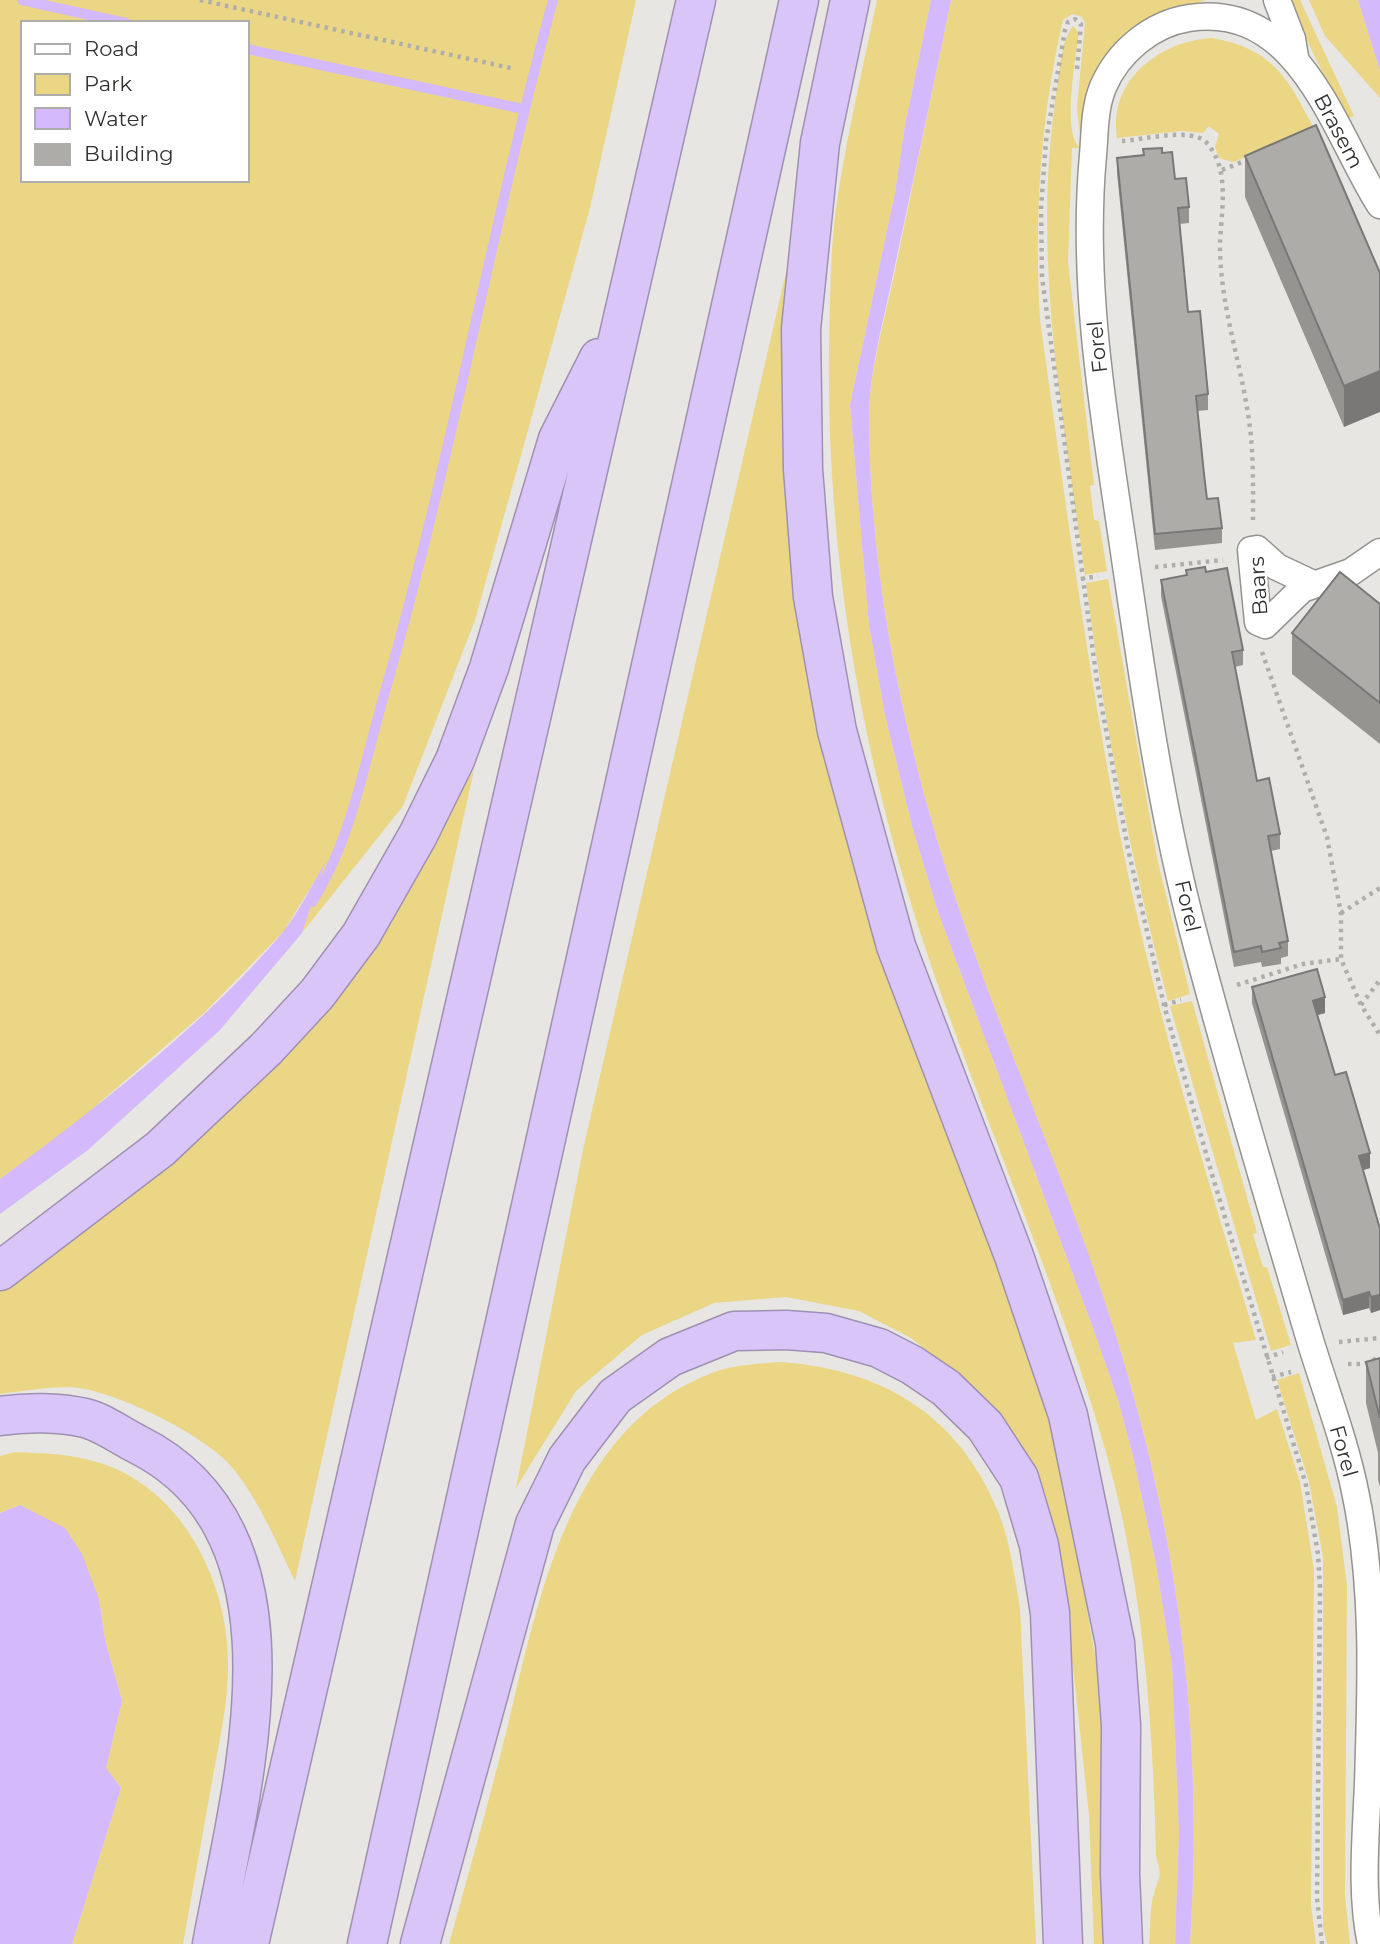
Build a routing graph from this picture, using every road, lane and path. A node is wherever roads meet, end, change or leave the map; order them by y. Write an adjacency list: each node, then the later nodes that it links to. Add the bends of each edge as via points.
1 (200, 0): 8 (path)
2 (696, 0): 13 (highway)
3 (799, 0): 35 (highway)
4 (850, 0): 38 (highway, via 820,143 801,329 803,469 813,597 838,731 896,946 1014,1256 1071,1429 1115,1643 1121,1725)
5 (1277, 0): 7 (street)
6 (1218, 8): 7 (street, Forel, via 1260,29); 9 (street, Forel, via 1167,24 1128,49 1103,87)
7 (1295, 59): 12 (street, Brasem, via 1318,90)
8 (511, 68)
9 (1094, 144): 11 (path, via 1173,135 1197,137 1205,141); 39 (street, Forel, via 1089,277 1105,427 1176,854 1191,926 1346,1454 1363,1531 1369,1731 1364,1879)
10 (1259, 155): 11 (path)
11 (1222, 170): 14 (path, via 1220,269 1251,428)
12 (1380, 205)
13 (627, 303): 27 (highway, via 558,439 493,655 454,760 361,935 283,1031 170,1140); 34 (highway)
14 (1257, 549): 18 (street, Baars, via 1277,567); 19 (street, Baars, via 1251,550)
15 (1380, 552): 18 (street, Baars, via 1351,572)
16 (1230, 560): 17 (path)
17 (1163, 566)
18 (1311, 583): 19 (street, Baars, via 1265,625)
19 (1258, 622): 21 (path, via 1261,648 1282,713 1322,818)
20 (1380, 888): 21 (path)
21 (1341, 914): 22 (path)
22 (1341, 958): 24 (path, via 1303,964); 25 (path)
23 (1380, 980): 25 (path)
24 (1247, 982)
25 (1362, 1005): 26 (path)
26 (1380, 1035)
27 (0, 1271)
28 (1380, 1338): 29 (path)
29 (1358, 1342)
30 (1380, 1357): 31 (path)
31 (1364, 1364)
32 (0, 1416): 33 (highway, via 86,1418 159,1455 197,1489 224,1528 244,1585 254,1665 245,1754)
33 (212, 1944)
34 (249, 1944)
35 (367, 1944)
36 (420, 1944): 37 (highway, via 521,1570 535,1524 567,1459 615,1396 670,1357 734,1331 786,1330 839,1337 879,1348 912,1364 946,1388 985,1426 1019,1478 1039,1545 1050,1613)
37 (1063, 1944)
38 (1123, 1944)
39 (1371, 1944)

